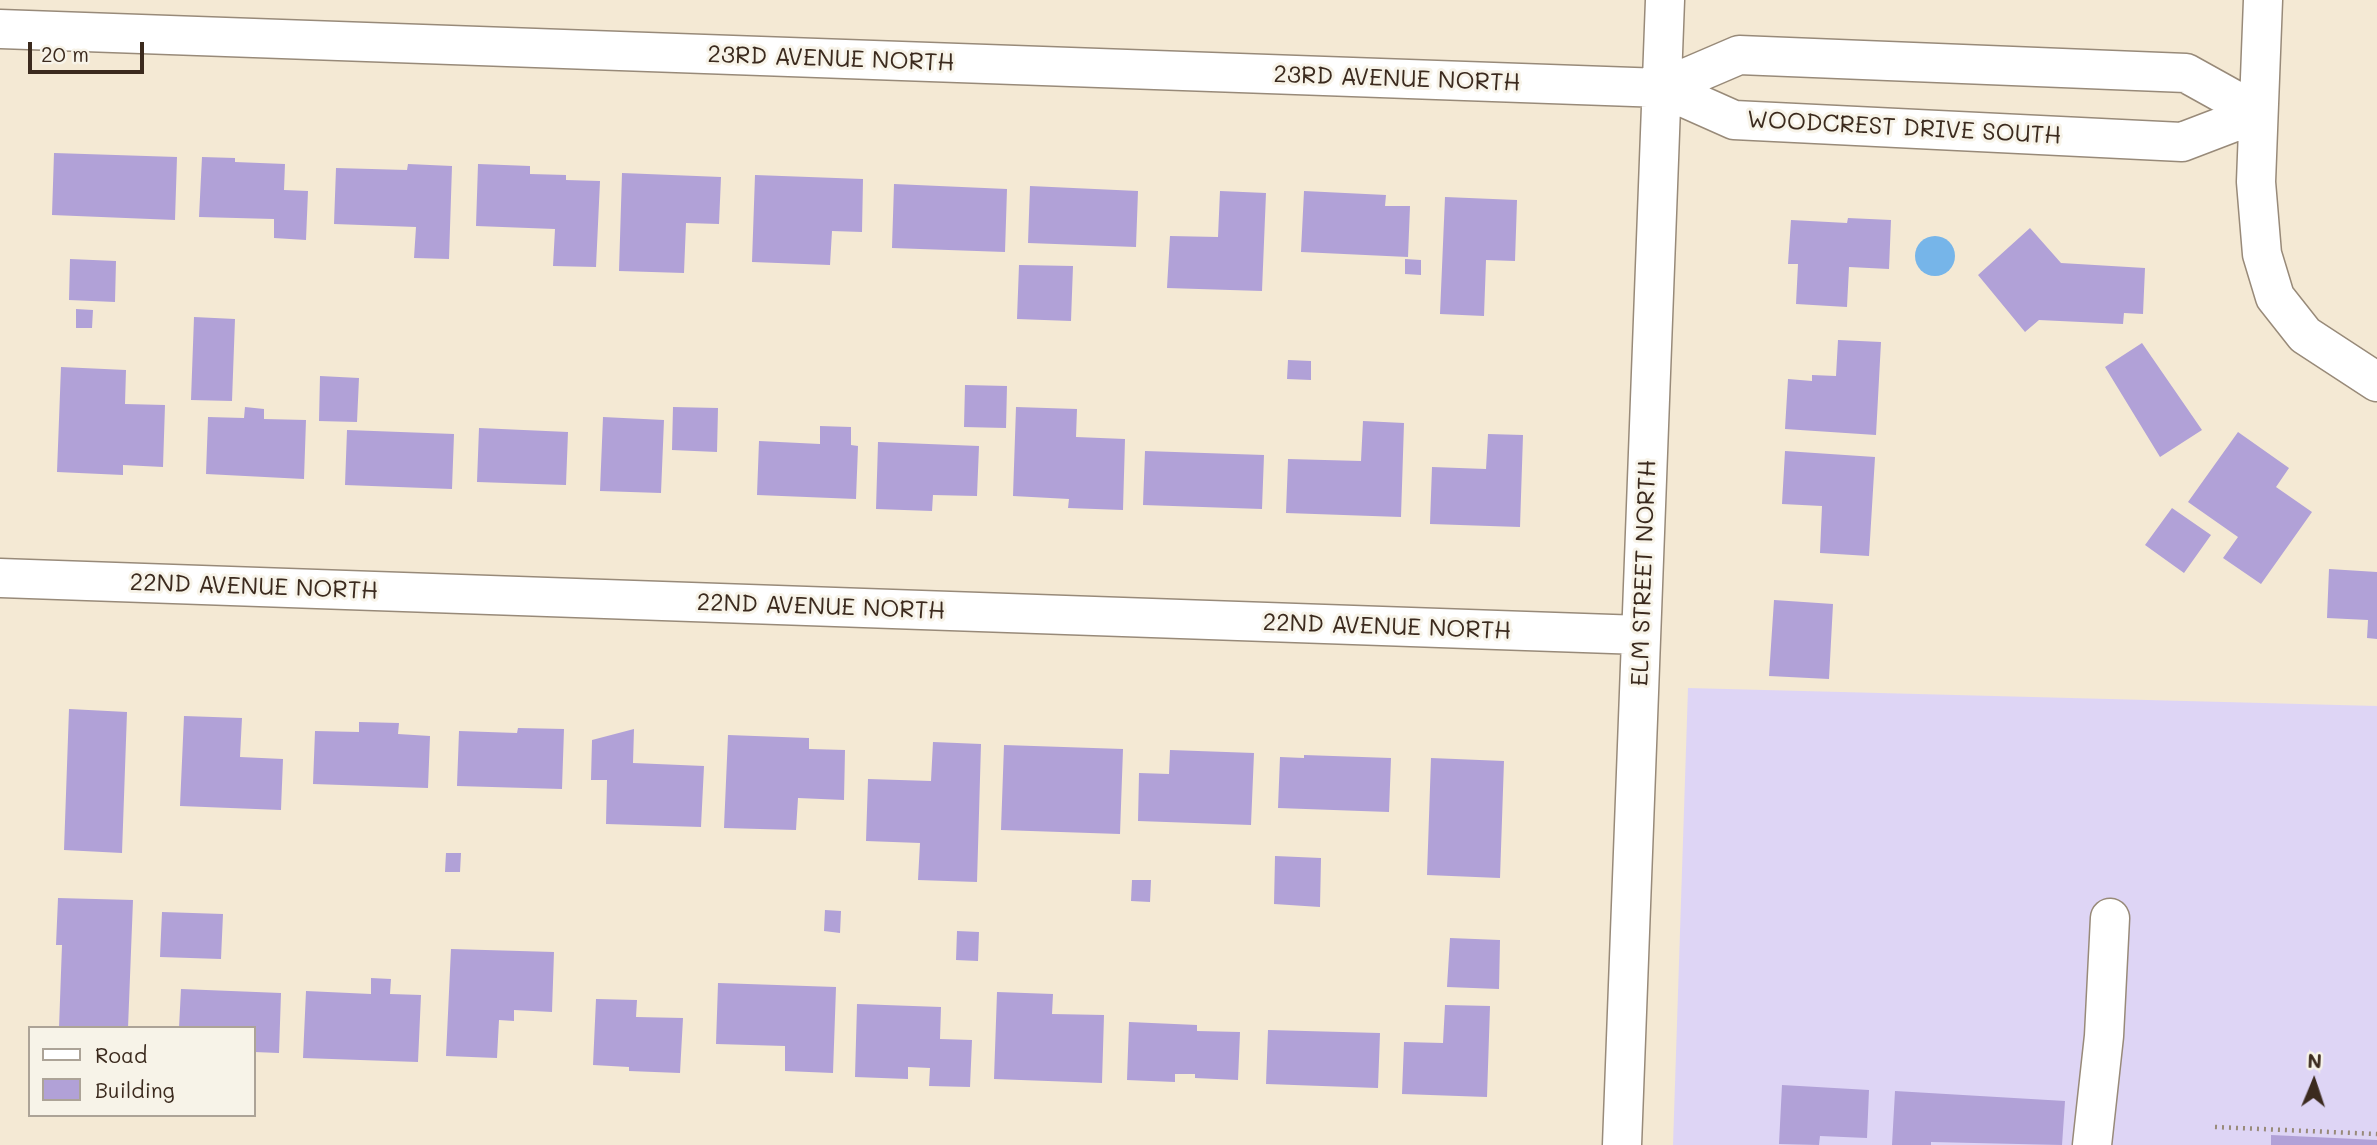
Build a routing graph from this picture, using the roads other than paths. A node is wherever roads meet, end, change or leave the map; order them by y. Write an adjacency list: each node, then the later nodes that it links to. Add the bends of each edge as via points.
1 (1665, 0): 4 (street, ELM STREET NORTH)
2 (2263, 0): 5 (street)
3 (0, 29): 4 (street, 23RD AVENUE NORTH)
4 (1662, 88): 5 (street, WOODCREST DRIVE SOUTH, via 1734,120 2182,142); 5 (street, via 1739,55 2186,73); 8 (street, ELM STREET NORTH)
5 (2258, 113): 6 (street, via 2256,182 2262,254 2276,297 2305,335)
6 (2377, 382)
7 (0, 578): 8 (street, 22ND AVENUE NORTH)
8 (1641, 635): 10 (street, ELM STREET NORTH)
9 (2110, 918): 11 (street)
10 (1622, 1145)
11 (2092, 1145)

